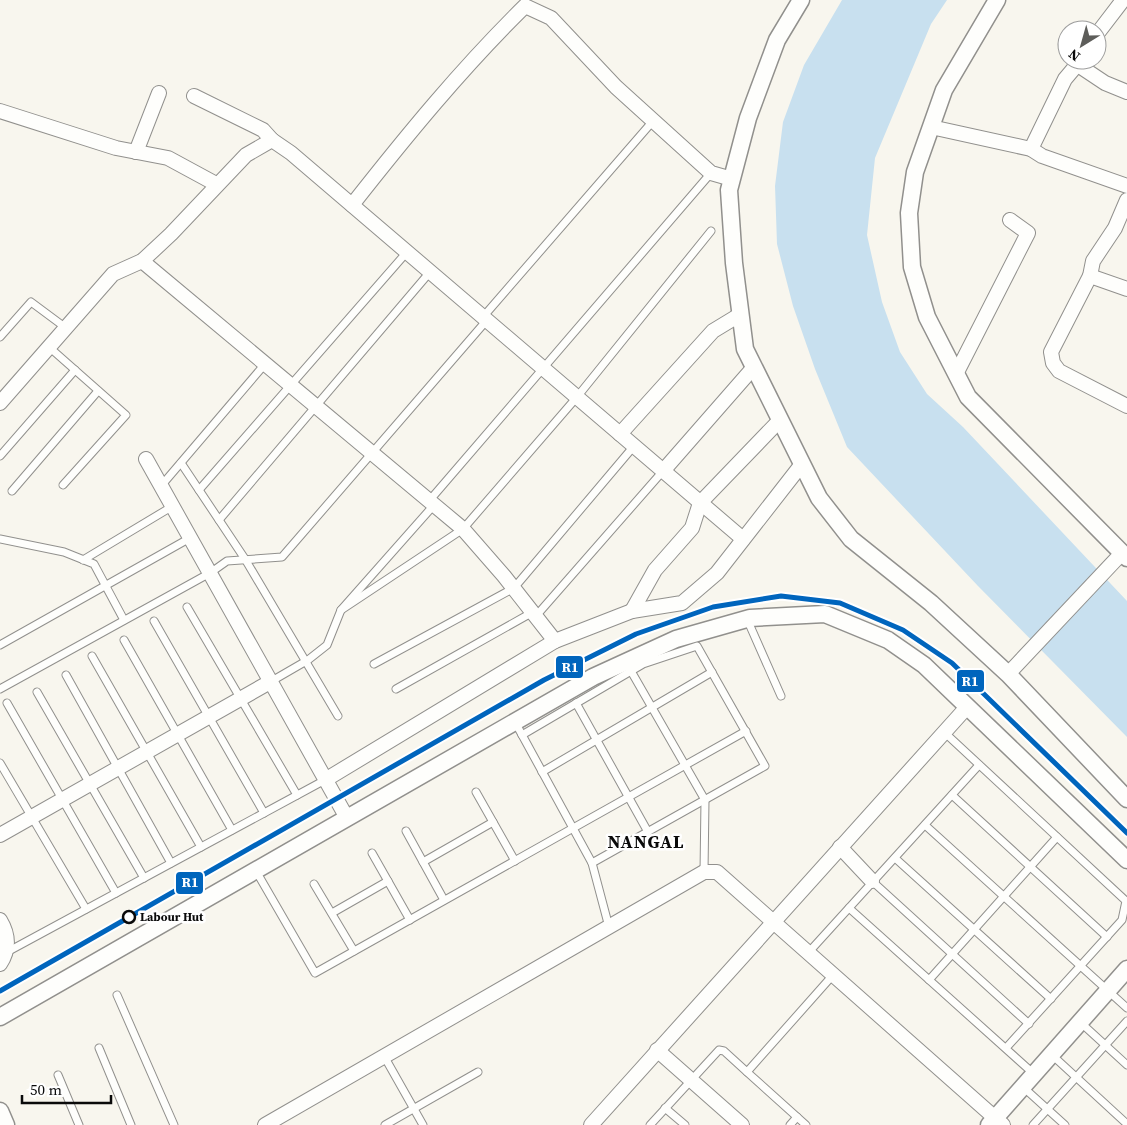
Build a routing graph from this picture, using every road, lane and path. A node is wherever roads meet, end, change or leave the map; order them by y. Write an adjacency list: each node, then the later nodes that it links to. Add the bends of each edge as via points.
1 (997, 0): 12 (street, via 944,90)
2 (1123, 0): 4 (street)
3 (795, 2): 17 (street, via 748,118)
4 (1107, 21)
5 (1072, 70): 14 (street)
6 (1089, 70): 7 (street, via 1105,83)
7 (1127, 92)
8 (159, 93): 15 (street)
9 (194, 96): 13 (street, via 263,130)
10 (0, 111): 15 (street)
11 (654, 121): 16 (street); 21 (street, via 616,87 551,18 525,6 422,116); 30 (lane)
12 (931, 127): 14 (street); 38 (street, via 915,172 909,212 912,267 927,317)
13 (272, 140): 18 (street, via 246,154); 21 (street)
14 (1031, 149): 19 (street, via 1042,156)
15 (136, 152): 18 (street, via 168,158)
16 (711, 173): 17 (street); 36 (lane)
17 (732, 179): 29 (street, via 729,190)
18 (216, 184): 25 (street, via 171,234)
19 (1127, 186)
20 (1127, 200): 27 (street, via 1115,228 1093,261)
21 (352, 205): 24 (street)
22 (1010, 220): 38 (street, via 1028,232)
23 (712, 230): 41 (lane)
24 (407, 252): 26 (street); 39 (lane)
25 (142, 260): 31 (street, via 113,274); 34 (street)
26 (430, 272): 30 (street); 43 (lane)
27 (1090, 276): 28 (street); 44 (street, via 1050,352 1053,363 1059,371)
28 (1127, 288)
29 (741, 314): 35 (street, via 745,349); 46 (street, via 713,331)
30 (485, 319): 36 (street); 48 (lane)
31 (66, 328): 32 (lane, via 31,302); 33 (street)
32 (0, 337)
33 (49, 347): 37 (lane); 42 (street)
34 (265, 364): 39 (street); 51 (lane)
35 (754, 367): 45 (street); 53 (street)
36 (543, 368): 41 (street); 58 (lane)
37 (75, 370): 40 (lane); 49 (lane)
38 (956, 374): 66 (street, via 968,397)
39 (290, 384): 43 (street); 56 (lane)
40 (98, 391): 54 (lane, via 126,415); 57 (lane)
41 (576, 397): 46 (street); 62 (lane)
42 (0, 403)
43 (316, 406): 48 (street); 61 (lane)
44 (1127, 406)
45 (780, 420): 52 (street); 59 (street)
46 (620, 434): 47 (street)
47 (634, 446): 53 (street); 71 (lane)
48 (371, 453): 58 (street); 67 (lane, via 282,557)
49 (0, 456)
50 (146, 459): 55 (street)
51 (181, 463): 55 (lane); 56 (lane)
52 (802, 464): 65 (street); 87 (street, via 819,498 850,539 931,602)
53 (663, 471): 59 (street); 75 (lane)
54 (63, 485)
55 (161, 486): 60 (street)
56 (199, 490): 61 (lane)
57 (12, 491)
58 (431, 503): 62 (street); 73 (lane)
59 (700, 503): 65 (street); 74 (street, via 692,528 656,570)
60 (172, 506): 63 (street); 68 (lane)
61 (219, 520): 67 (lane)
62 (463, 529): 71 (street); 73 (lane)
63 (190, 538): 69 (street); 70 (lane)
64 (0, 539): 68 (lane, via 64,552)
65 (743, 539): 74 (street, via 717,573 682,603)
66 (1124, 555): 87 (street)
67 (245, 559): 69 (lane, via 227,561); 83 (lane)
68 (83, 560): 70 (lane, via 94,564)
69 (210, 573): 77 (lane); 89 (street)
70 (106, 585): 77 (lane); 81 (lane)
71 (514, 588): 75 (street); 84 (lane)
72 (187, 607): 94 (lane)
73 (341, 610): 83 (lane, via 327,645)
74 (632, 611): 80 (street)
75 (534, 614): 80 (street); 91 (lane)
76 (746, 619): 93 (lane); 97 (street, via 825,614 888,640 924,665); 101 (street, via 676,639 593,677)
77 (124, 620): 90 (lane)
78 (154, 621): 100 (lane)
79 (124, 640): 104 (lane)
80 (556, 641): 112 (street)
81 (0, 645)
82 (92, 656): 106 (lane)
83 (306, 661): 89 (lane); 99 (lane)
84 (374, 664)
85 (631, 672): 86 (lane, via 643,664 698,646); 96 (lane); 98 (lane)
86 (712, 672): 98 (lane); 102 (lane)
87 (1008, 674): 118 (street)
88 (66, 675): 110 (lane)
89 (270, 682): 94 (street); 112 (street)
90 (0, 689)
91 (396, 689)
92 (37, 692): 113 (lane)
93 (781, 696)
94 (240, 699): 100 (street); 115 (lane)
95 (7, 703): 119 (lane)
96 (576, 703): 101 (lane); 105 (lane)
97 (967, 707): 103 (street); 136 (street)
98 (651, 708): 105 (lane); 109 (lane)
99 (338, 716)
100 (209, 717): 104 (street); 121 (lane)
101 (518, 728): 111 (lane); 123 (street)
102 (746, 731): 109 (lane); 120 (lane, via 765,766)
103 (944, 732): 108 (lane); 133 (street)
104 (178, 735): 106 (street); 127 (lane)
105 (596, 740): 111 (lane); 117 (lane)
106 (147, 753): 110 (street); 132 (lane)
107 (0, 763): 122 (lane)
108 (980, 765): 116 (lane); 131 (lane)
109 (685, 766): 117 (lane); 120 (lane)
110 (118, 768): 113 (street); 139 (lane)
111 (542, 772): 126 (lane)
112 (325, 780): 115 (lane); 123 (street)
113 (90, 784): 119 (street); 144 (lane)
114 (476, 792): 124 (lane)
115 (297, 795): 121 (lane)
116 (952, 795): 125 (lane); 141 (lane)
117 (628, 797): 126 (lane); 130 (lane)
118 (1127, 799)
119 (62, 800): 122 (street); 148 (lane)
120 (705, 800): 130 (lane); 143 (lane)
121 (264, 813): 127 (lane)
122 (31, 817): 128 (street); 152 (lane)
123 (347, 818): 142 (street)
124 (493, 822): 137 (lane); 138 (lane)
125 (925, 825): 135 (lane); 149 (lane)
126 (573, 828): 137 (lane); 140 (lane)
127 (232, 830): 132 (lane)
128 (1, 832)
129 (406, 832): 138 (lane)
130 (648, 832): 140 (lane)
131 (1057, 837): 141 (lane); 159 (lane, via 1126,901 1122,920)
132 (201, 847): 139 (lane)
133 (840, 848): 146 (street); 156 (street)
134 (372, 853): 145 (lane)
135 (895, 858): 146 (lane); 158 (lane)
136 (1127, 860)
137 (515, 861): 150 (lane)
138 (423, 862): 150 (lane)
139 (172, 863): 144 (lane)
140 (592, 863): 157 (lane)
141 (1031, 867): 149 (lane); 159 (lane)
142 (256, 870): 160 (lane, via 314,974); 172 (street)
143 (704, 872): 156 (street, via 717,872); 157 (street)
144 (144, 878): 148 (lane)
145 (388, 881): 153 (lane); 155 (lane)
146 (872, 881): 151 (lane); 162 (lane)
147 (314, 884): 153 (lane)
148 (116, 893): 152 (lane)
149 (1004, 897): 158 (lane); 164 (lane)
150 (444, 900): 155 (lane)
151 (849, 908): 161 (lane); 167 (lane)
152 (86, 909): 163 (lane)
153 (332, 913): 160 (lane)
154 (0, 920): 163 (street, via 4,927)
155 (410, 920): 160 (lane)
156 (773, 922): 161 (street); 179 (street)
157 (609, 927): 181 (street)
158 (974, 929): 162 (lane); 170 (lane)
159 (1107, 936): 164 (lane)
160 (354, 951)
161 (808, 953): 166 (street)
162 (952, 954): 167 (lane); 175 (lane)
163 (4, 958)
164 (1081, 966): 168 (lane); 170 (lane)
165 (1127, 969): 168 (street)
166 (833, 975): 184 (lane); 194 (street)
167 (929, 980): 178 (lane)
168 (1108, 991): 171 (lane); 174 (street)
169 (117, 995): 200 (lane)
170 (1051, 999): 175 (lane)
171 (1127, 1008)
172 (0, 1017)
173 (1127, 1021): 176 (lane)
174 (1080, 1022): 176 (lane); 180 (street)
175 (1029, 1024): 178 (lane)
176 (1105, 1045): 182 (lane); 186 (lane)
177 (99, 1048): 199 (lane)
178 (1006, 1048): 188 (lane)
179 (657, 1050): 187 (street); 203 (street)
180 (1051, 1054): 186 (lane); 188 (street)
181 (384, 1055): 189 (lane); 195 (street)
182 (1127, 1065)
183 (478, 1072): 189 (lane)
184 (747, 1072): 187 (lane, via 719,1050); 193 (lane)
185 (58, 1075): 198 (lane)
186 (1076, 1078): 191 (lane); 196 (lane)
187 (690, 1080): 190 (lane); 206 (street)
188 (1028, 1080): 191 (lane); 194 (street)
189 (414, 1108): 201 (lane); 202 (lane)
190 (665, 1108): 204 (lane); 205 (lane)
191 (1048, 1109): 209 (lane); 210 (lane)
192 (0, 1111): 197 (street)
193 (797, 1117): 207 (lane); 208 (lane)
194 (996, 1123)
195 (269, 1124)
196 (1127, 1124)
197 (6, 1125)
198 (79, 1125)
199 (131, 1125)
200 (174, 1125)
201 (385, 1125)
202 (424, 1125)
203 (591, 1125)
204 (650, 1125)
205 (685, 1125)
206 (742, 1125)
207 (790, 1125)
208 (806, 1125)
209 (1033, 1125)
210 (1065, 1125)

